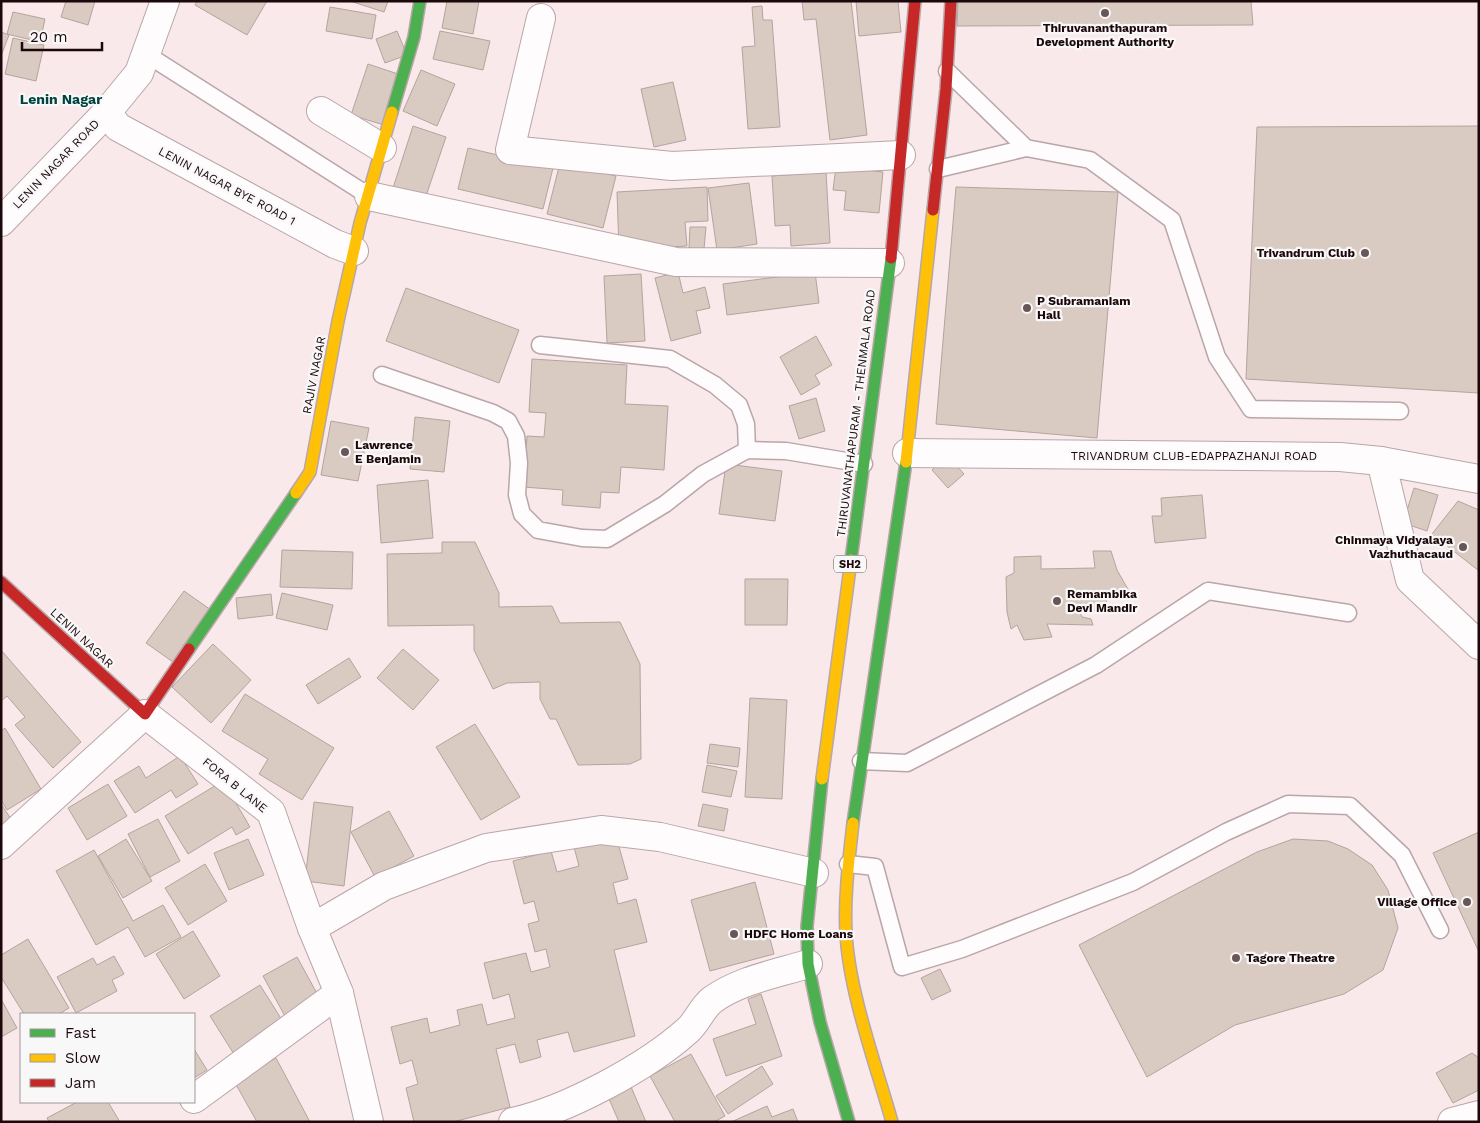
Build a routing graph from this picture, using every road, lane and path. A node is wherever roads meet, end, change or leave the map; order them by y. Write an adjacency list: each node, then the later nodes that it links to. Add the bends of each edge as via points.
1 (165, 1): 6 (street, LENIN NAGAR ROAD)
2 (420, 1): 10 (main road, RAJIV NAGAR, via 414,37)
3 (915, 1): 12 (main road, THIRUVANATHAPURAM - THENMALA ROAD / SH2)
4 (951, 1): 7 (main road)
5 (541, 18): 12 (street, via 510,150 672,166)
6 (146, 54): 9 (street, LENIN NAGAR ROAD, via 139,73); 14 (lane)
7 (947, 71): 11 (lane); 13 (main road)
8 (321, 111): 10 (street)
9 (107, 112): 15 (street, LENIN NAGAR ROAD); 16 (street, LENIN NAGAR BYE ROAD 1, via 118,127 335,244)
10 (382, 148): 14 (main road, RAJIV NAGAR)
11 (1026, 148): 13 (lane); 20 (lane, via 1090,160 1172,220 1217,357 1251,409)
12 (901, 155): 17 (main road, THIRUVANATHAPURAM - THENMALA ROAD / SH2)
13 (938, 169): 22 (main road)
14 (369, 196): 16 (main road, RAJIV NAGAR); 17 (street, via 676,262)
15 (1, 222)
16 (354, 251): 29 (main road, RAJIV NAGAR, via 310,472)
17 (890, 263): 24 (main road, THIRUVANATHAPURAM - THENMALA ROAD / SH2)
18 (540, 345): 21 (lane, via 670,359 716,386 739,405 746,424)
19 (382, 375): 21 (lane, via 493,412 508,421 516,436 519,463 517,495 522,514 538,530 607,539 665,504 703,474)
20 (1400, 411)
21 (747, 450): 24 (lane, via 786,451)
22 (907, 454): 23 (street, TRIVANDRUM CLUB-EDAPPAZHANJI ROAD, via 1340,457); 30 (main road)
23 (1381, 461): 25 (street, TRIVANDRUM CLUB-EDAPPAZHANJI ROAD); 28 (street, via 1410,580)
24 (864, 464): 33 (main road, THIRUVANATHAPURAM - THENMALA ROAD / SH2, via 824,760)
25 (1479, 478)
26 (1, 582): 29 (main road, LENIN NAGAR)
27 (1348, 613): 30 (lane, via 1208,591 1096,665 907,763)
28 (1479, 645)
29 (145, 714): 31 (street); 34 (street, FORA B LANE, via 270,812)
30 (861, 761): 32 (main road)
31 (1, 845)
32 (848, 864): 35 (lane, via 875,867 902,967 962,948 1134,882 1226,832 1288,804 1350,806 1402,855); 43 (main road, via 846,934 855,989)
33 (814, 873): 34 (street, via 660,838 601,830 486,848 384,886); 36 (main road, THIRUVANATHAPURAM - THENMALA ROAD / SH2, via 807,926)
34 (312, 928): 37 (street, FORA B LANE)
35 (1440, 930)
36 (808, 964): 41 (street, via 740,984 710,1001 689,1030 644,1063 575,1100); 42 (main road, THIRUVANATHAPURAM - THENMALA ROAD / SH2, via 820,1022)
37 (339, 993): 38 (street); 40 (street, FORA B LANE)
38 (195, 1098)
39 (1479, 1115): 44 (street)
40 (369, 1122)
41 (513, 1122)
42 (849, 1122)
43 (892, 1122)
44 (1452, 1122)

